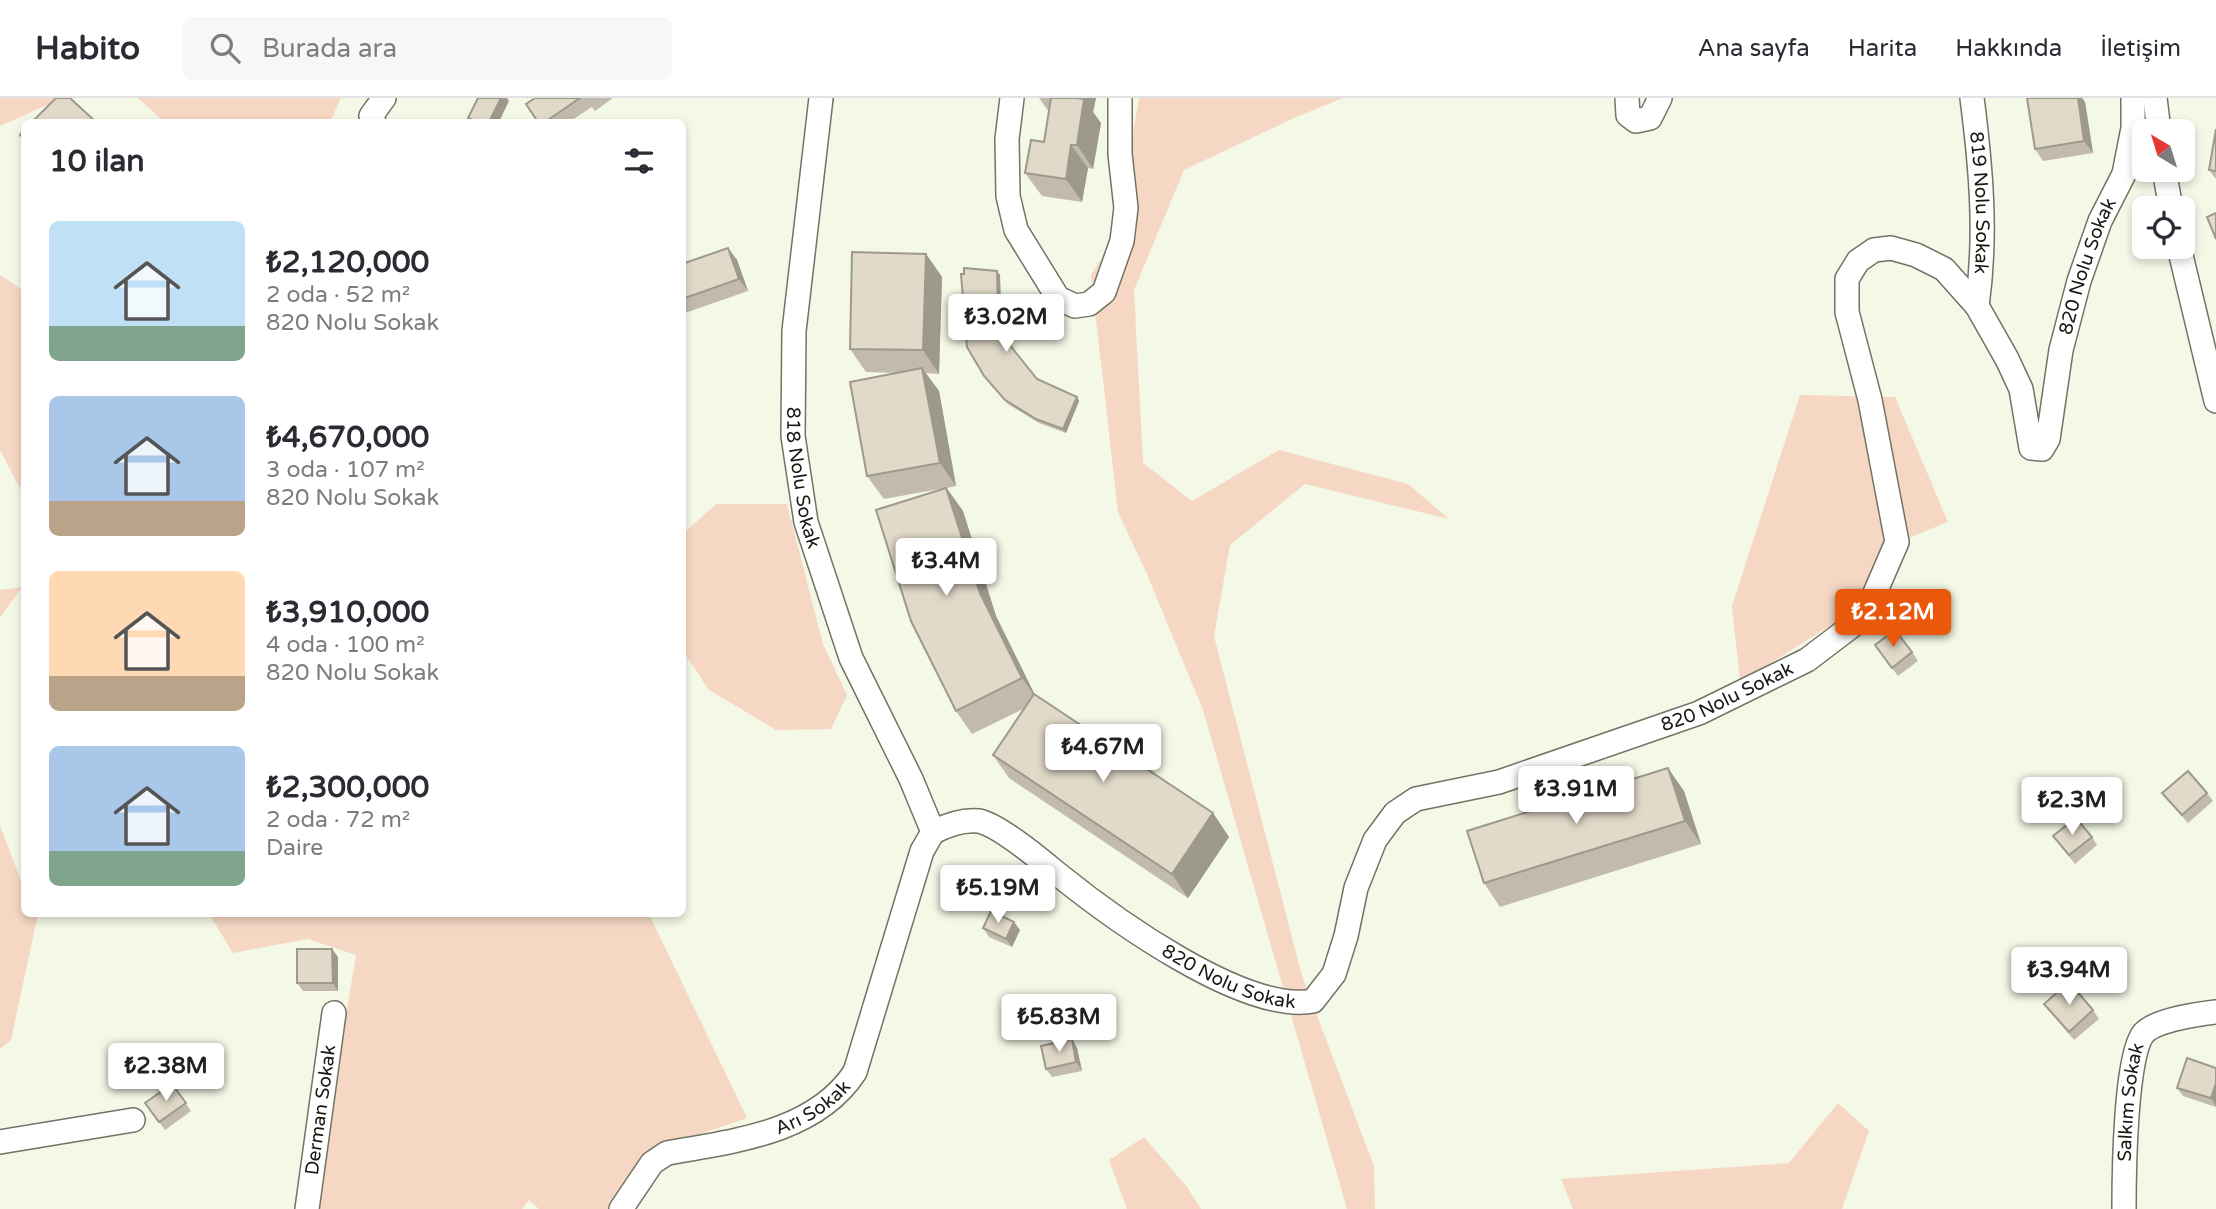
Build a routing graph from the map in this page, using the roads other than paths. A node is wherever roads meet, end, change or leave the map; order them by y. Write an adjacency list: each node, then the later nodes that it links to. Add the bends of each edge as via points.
1 (384, 98): 10 (street)
2 (821, 98): 15 (street, 818 Nolu Sokak, via 794,331 793,436 806,522 851,658)
3 (1012, 98): 4 (street, via 1008,196 1016,230 1058,298 1075,306 1089,304 1104,292 1122,241 1126,208)
4 (1120, 98)
5 (1627, 98): 6 (street, via 1628,116 1636,121 1650,118)
6 (1660, 98)
7 (1972, 98): 13 (street, 819 Nolu Sokak, via 1982,175 1984,256)
8 (2133, 98): 13 (street, 820 Nolu Sokak, via 2133,128 2124,174 2100,221 2079,281 2061,350 2050,430 2042,449 2031,448 2021,389)
9 (2155, 98): 11 (street)
10 (372, 119)
11 (2158, 119)
12 (2182, 259): 14 (street)
13 (1977, 306): 15 (street, 820 Nolu Sokak, via 1944,269 1891,248 1874,250 1858,261 1847,279 1847,312 1870,400 1897,542 1865,616 1807,660 1699,713 1499,782 1416,799 1395,813 1375,840 1334,974 1312,1001 1300,1003 1251,991 1176,956 981,821 948,824)
14 (2216, 401)
15 (933, 832): 21 (street, Arı Sokak, via 922,851 855,1072 842,1091 820,1110 792,1124 667,1153 652,1163)
16 (2216, 1012): 22 (street, Salkım Sokak, via 2171,1020 2144,1033 2136,1051 2127,1121)
17 (334, 1013): 20 (street, Derman Sokak)
18 (133, 1120): 19 (street)
19 (0, 1142)
20 (307, 1209)
21 (621, 1209)
22 (2124, 1209)

